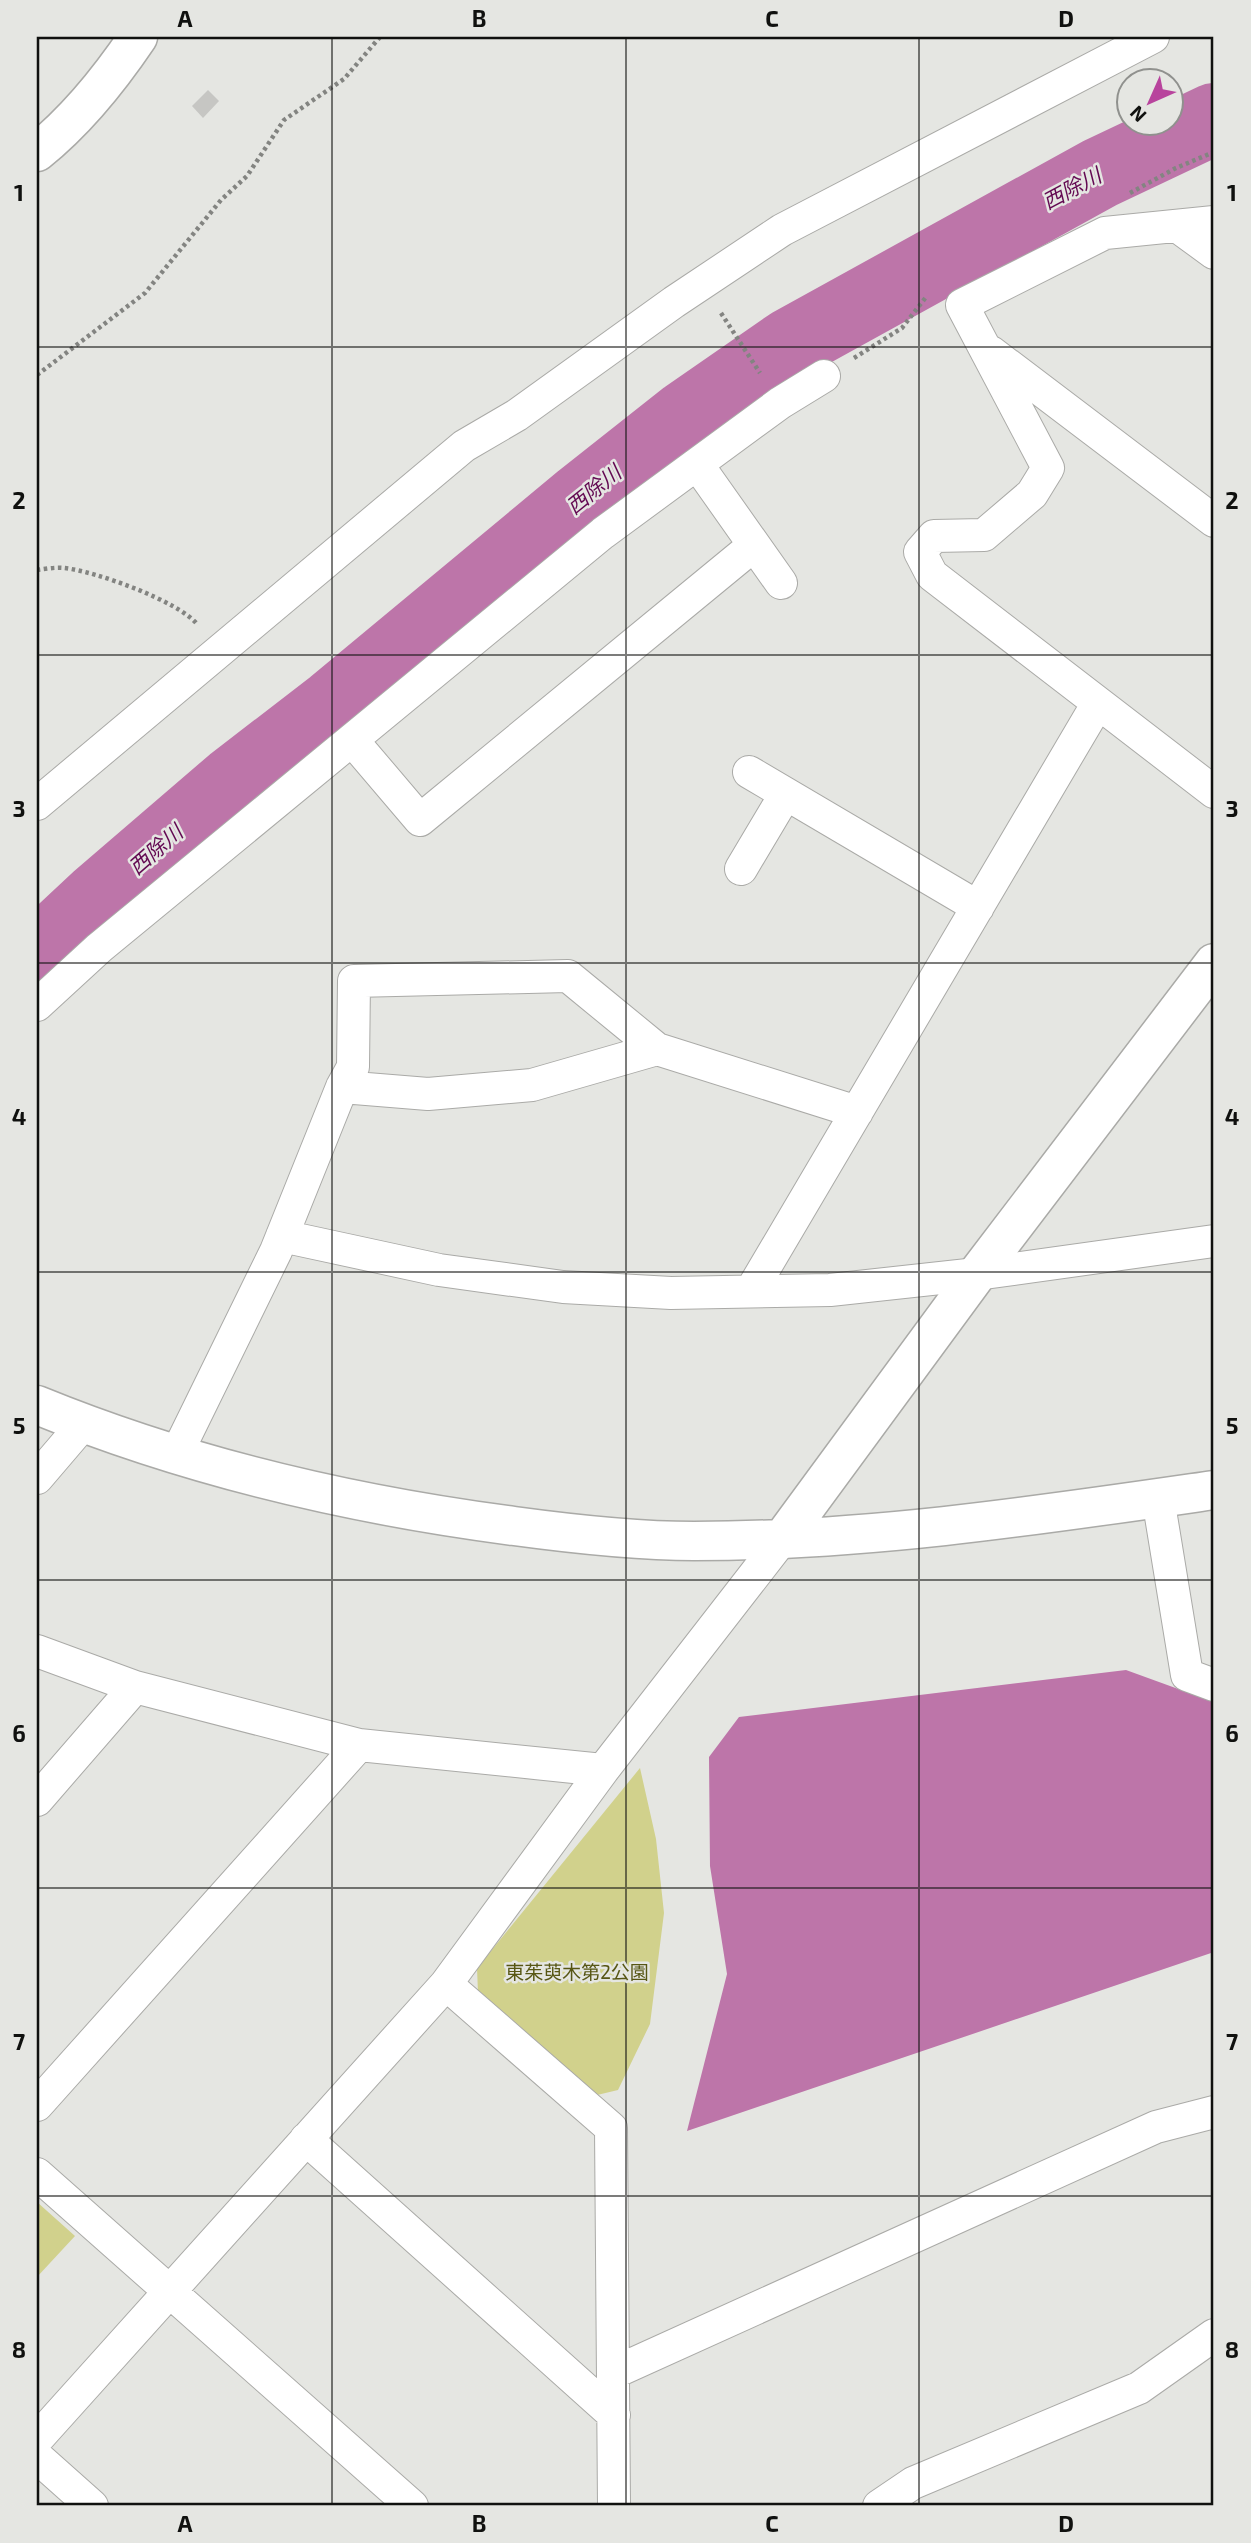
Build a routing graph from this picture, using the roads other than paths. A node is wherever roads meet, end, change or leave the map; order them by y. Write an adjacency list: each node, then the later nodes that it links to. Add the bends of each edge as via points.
1 (138, 37): 3 (street, via 103,87)
2 (1153, 37): 18 (street, via 782,230 517,415 464,446)
3 (37, 152)
4 (1214, 222): 5 (street)
5 (1177, 226): 6 (street); 7 (street, via 1105,233 962,305)
6 (1214, 253)
7 (985, 347): 10 (street); 13 (street, via 1048,468 1032,494 984,535 934,536 920,552 932,575)
8 (824, 376): 9 (street)
9 (697, 464): 11 (street); 14 (street, via 603,533)
10 (1214, 521)
11 (753, 546): 12 (street); 14 (street, via 420,820)
12 (780, 583)
13 (1098, 703): 16 (street); 20 (street)
14 (352, 740): 22 (street, via 99,948)
15 (749, 772): 17 (street)
16 (1214, 792)
17 (785, 794): 19 (street); 20 (street)
18 (37, 804)
19 (741, 869)
20 (978, 907): 25 (street)
21 (1214, 963): 28 (street)
22 (37, 1005)
23 (657, 1049): 24 (street, via 532,1086 428,1094); 24 (street, via 568,976 354,981 353,1067); 25 (street)
24 (342, 1087): 26 (street)
25 (857, 1112): 29 (street)
26 (282, 1236): 29 (street, via 439,1270 563,1287 671,1293); 32 (street)
27 (1214, 1241): 28 (street)
28 (977, 1274): 29 (street, via 830,1290); 36 (street)
29 (751, 1291)
30 (37, 1405): 31 (street)
31 (84, 1423): 32 (street); 33 (street)
32 (176, 1454): 36 (street, via 341,1497 450,1518 679,1541)
33 (37, 1478)
34 (1214, 1490): 35 (street)
35 (1158, 1498): 36 (street, via 874,1534); 38 (street, via 1187,1675)
36 (783, 1538): 41 (street)
37 (37, 1651): 39 (street)
38 (1214, 1685)
39 (135, 1687): 40 (street); 42 (street)
40 (359, 1745): 41 (street); 44 (street)
41 (603, 1770): 43 (street)
42 (37, 1800)
43 (446, 1984): 46 (street); 50 (street, via 611,2128)
44 (37, 2105)
45 (1214, 2112): 50 (street, via 1156,2127)
46 (306, 2139): 48 (street); 51 (street)
47 (37, 2174): 48 (street)
48 (170, 2291): 52 (street); 55 (street)
49 (1214, 2335): 57 (street, via 1139,2388 913,2483)
50 (613, 2374): 51 (street)
51 (614, 2415): 56 (street)
52 (37, 2439)
53 (37, 2457): 54 (street)
54 (92, 2506)
55 (412, 2506)
56 (614, 2506)
57 (879, 2506)

